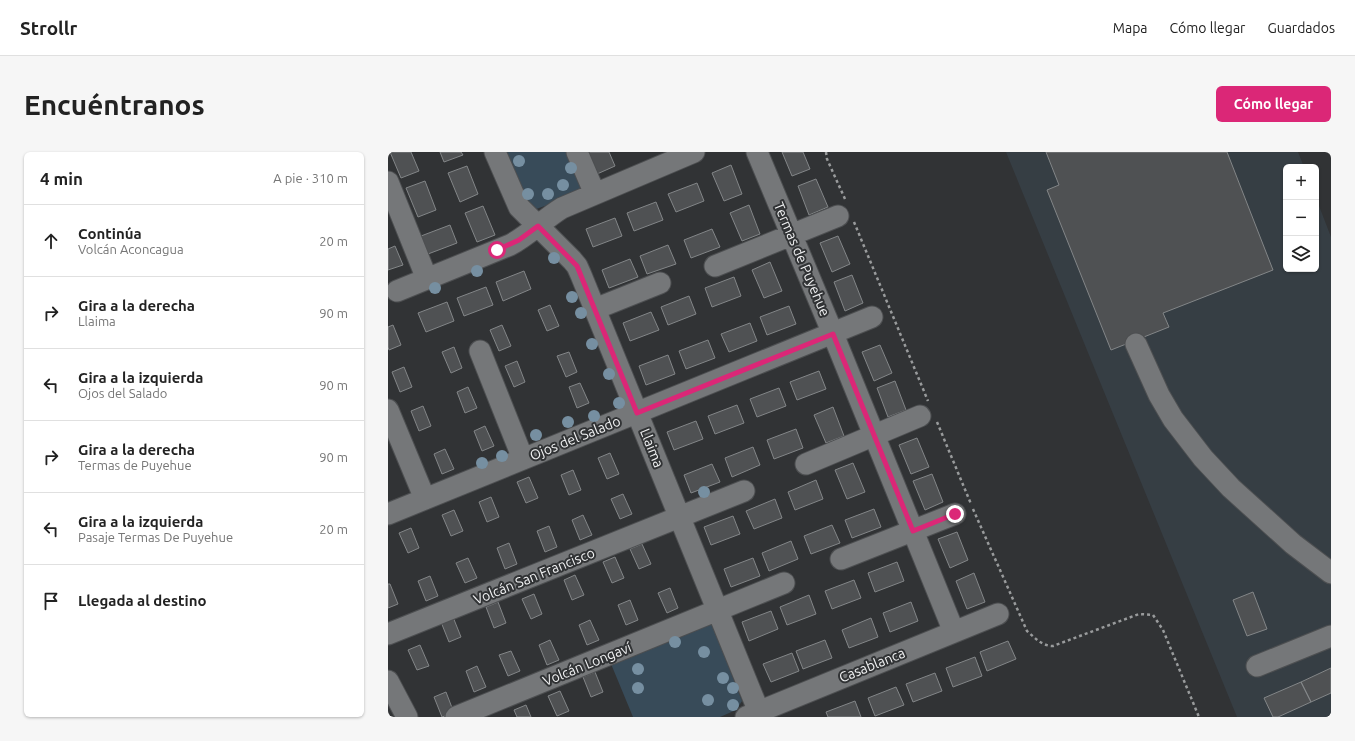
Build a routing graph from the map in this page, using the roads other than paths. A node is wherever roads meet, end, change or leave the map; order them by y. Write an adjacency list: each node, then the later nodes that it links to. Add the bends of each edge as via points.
1 (495, 152): 8 (street, Llaima, via 519,207)
2 (577, 152): 6 (street)
3 (757, 152): 9 (street, Termas de Puyehue)
4 (686, 154): 6 (street)
5 (388, 182): 11 (street)
6 (595, 194): 8 (street, via 562,208)
7 (845, 211): 9 (street)
8 (538, 226): 11 (street, via 510,245); 14 (street, Llaima, via 577,266)
9 (792, 235): 10 (street); 16 (street, Termas de Puyehue)
10 (715, 266)
11 (427, 278): 13 (street)
12 (660, 282): 14 (street)
13 (397, 291)
14 (595, 309): 21 (street, Llaima)
15 (872, 318): 16 (street, Ojos del Salado)
16 (833, 334): 21 (street, Ojos del Salado); 22 (street, Termas de Puyehue)
17 (1136, 344): 32 (street, via 1173,419 1203,458 1231,488 1287,539)
18 (480, 351): 23 (street)
19 (388, 410): 26 (street)
20 (928, 412): 22 (street)
21 (637, 413): 23 (street, Ojos del Salado); 29 (street, Llaima)
22 (874, 436): 24 (street); 30 (street, Termas de Puyehue)
23 (523, 460): 26 (street, Ojos del Salado)
24 (806, 464)
25 (744, 491): 29 (street, Volcán San Francisco)
26 (425, 499): 27 (street, Ojos del Salado)
27 (388, 514)
28 (955, 514): 30 (street)
29 (680, 517): 34 (street, Llaima); 37 (street, Volcán San Francisco)
30 (913, 531): 31 (street); 36 (street, Termas de Puyehue)
31 (841, 559)
32 (1331, 573)
33 (784, 583): 34 (street, Volcán Longaví)
34 (718, 610): 41 (street, Llaima); 43 (street, Volcán Longaví)
35 (998, 614): 36 (street, Casablanca)
36 (954, 632): 41 (street, Casablanca)
37 (388, 634)
38 (1331, 636): 39 (street)
39 (1258, 666)
40 (388, 681): 42 (street)
41 (755, 715)
42 (407, 717)
43 (456, 717)

